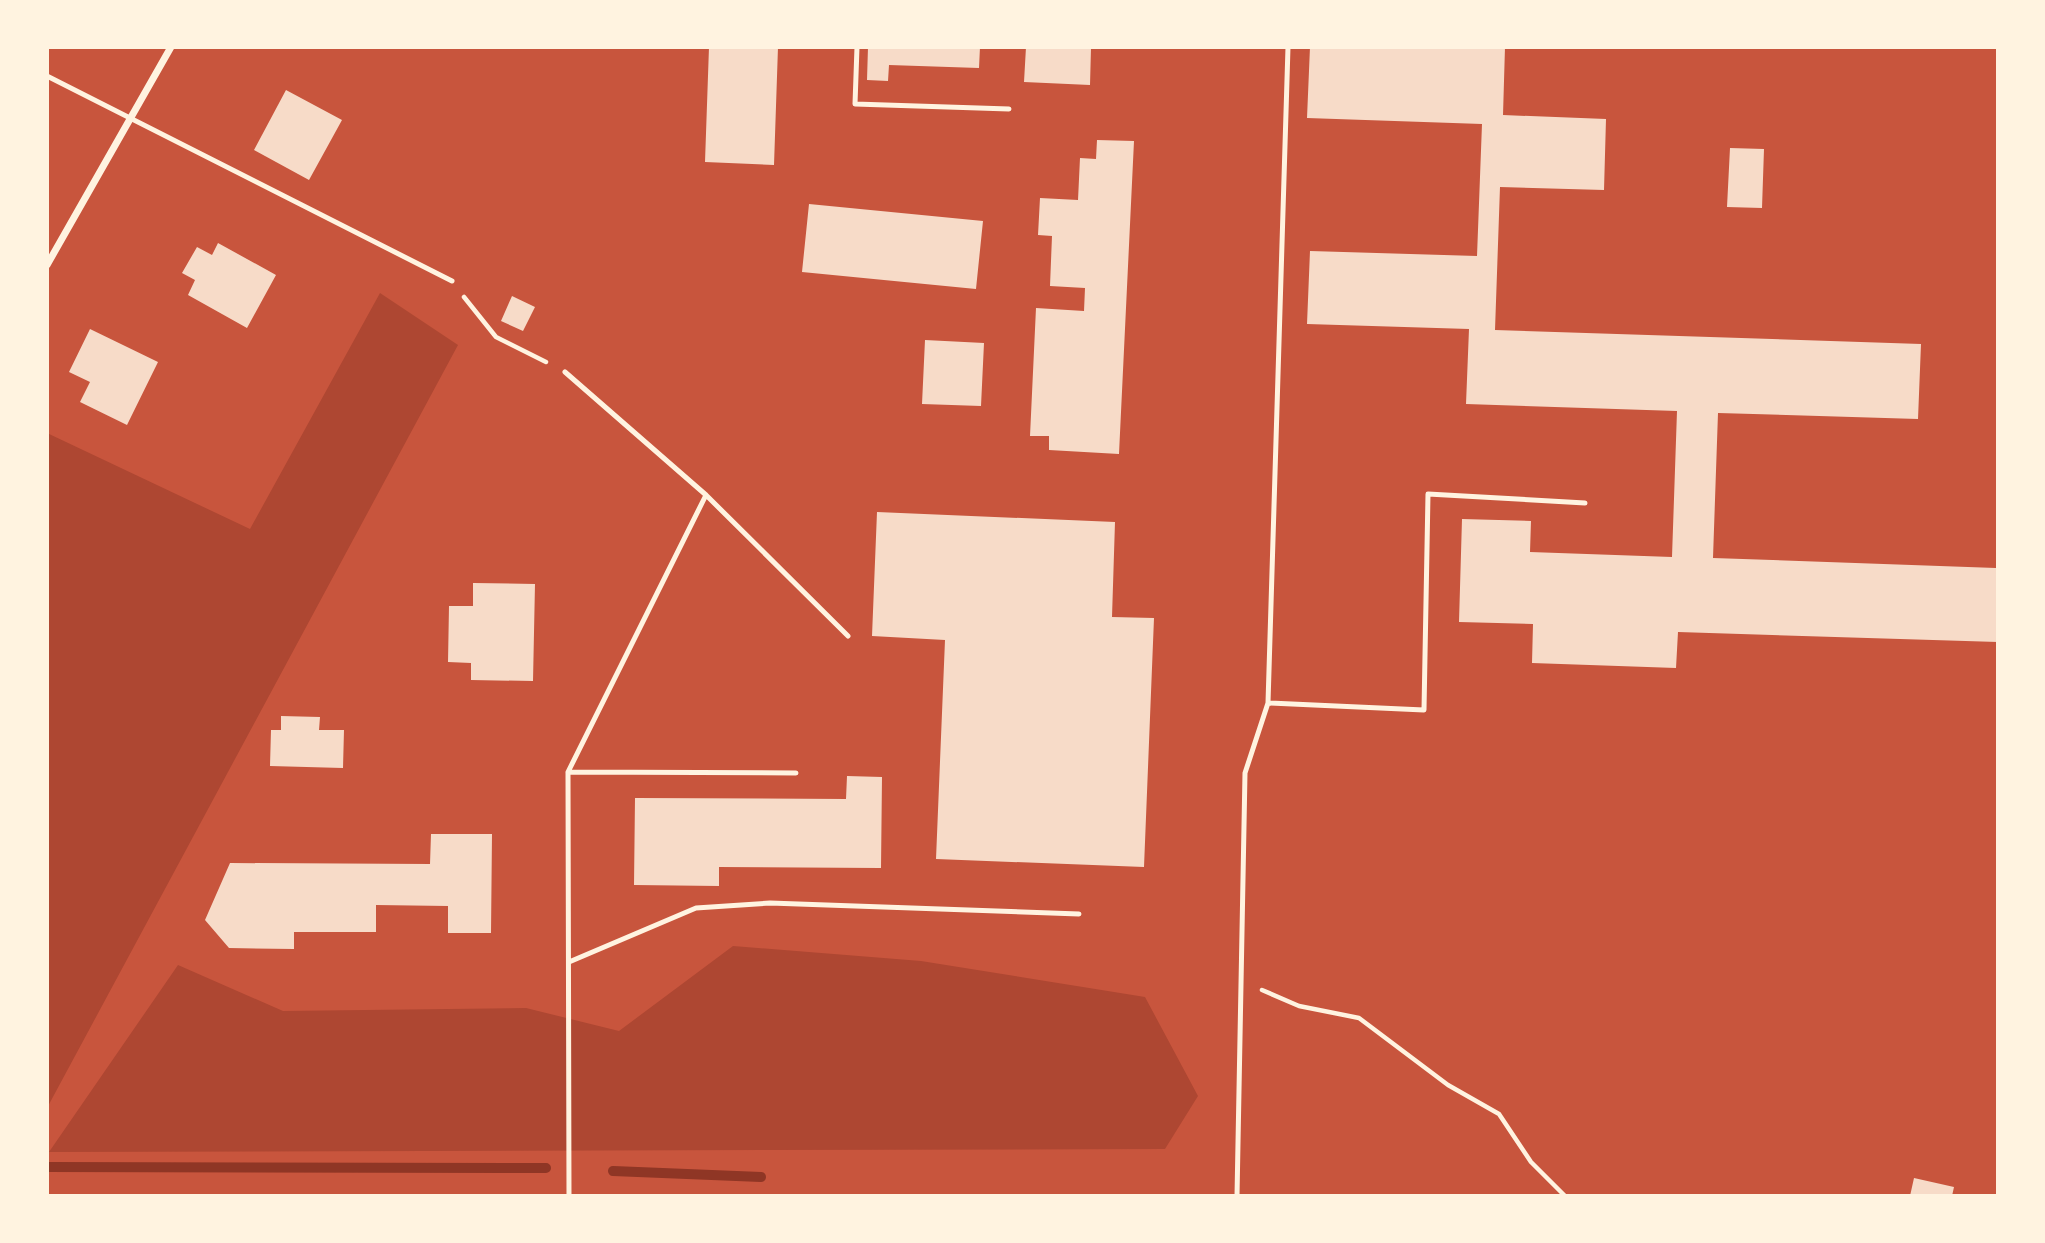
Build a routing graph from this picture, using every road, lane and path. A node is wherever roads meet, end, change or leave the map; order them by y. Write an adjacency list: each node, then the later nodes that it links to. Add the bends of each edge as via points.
1 (171, 47): 6 (street)
2 (857, 47): 5 (lane, via 855,104)
3 (1288, 47): 13 (lane)
4 (47, 76): 6 (lane)
5 (1009, 109)
6 (133, 118): 7 (street); 8 (lane)
7 (47, 265)
8 (452, 281): 9 (path, via 496,337)
9 (565, 372): 10 (lane)
10 (706, 495): 12 (lane); 14 (lane)
11 (1585, 503): 13 (lane, via 1428,494 1424,710)
12 (848, 636)
13 (1268, 703): 18 (lane, via 1245,774)
14 (568, 772): 15 (lane); 17 (lane)
15 (796, 773)
16 (1079, 914): 17 (lane, via 770,903 696,908)
17 (569, 962): 19 (lane)
18 (1241, 982): 20 (lane); 21 (path, via 1299,1006 1359,1018 1448,1085 1499,1114 1531,1162)
19 (569, 1196)
20 (1237, 1196)
21 (1565, 1196)

